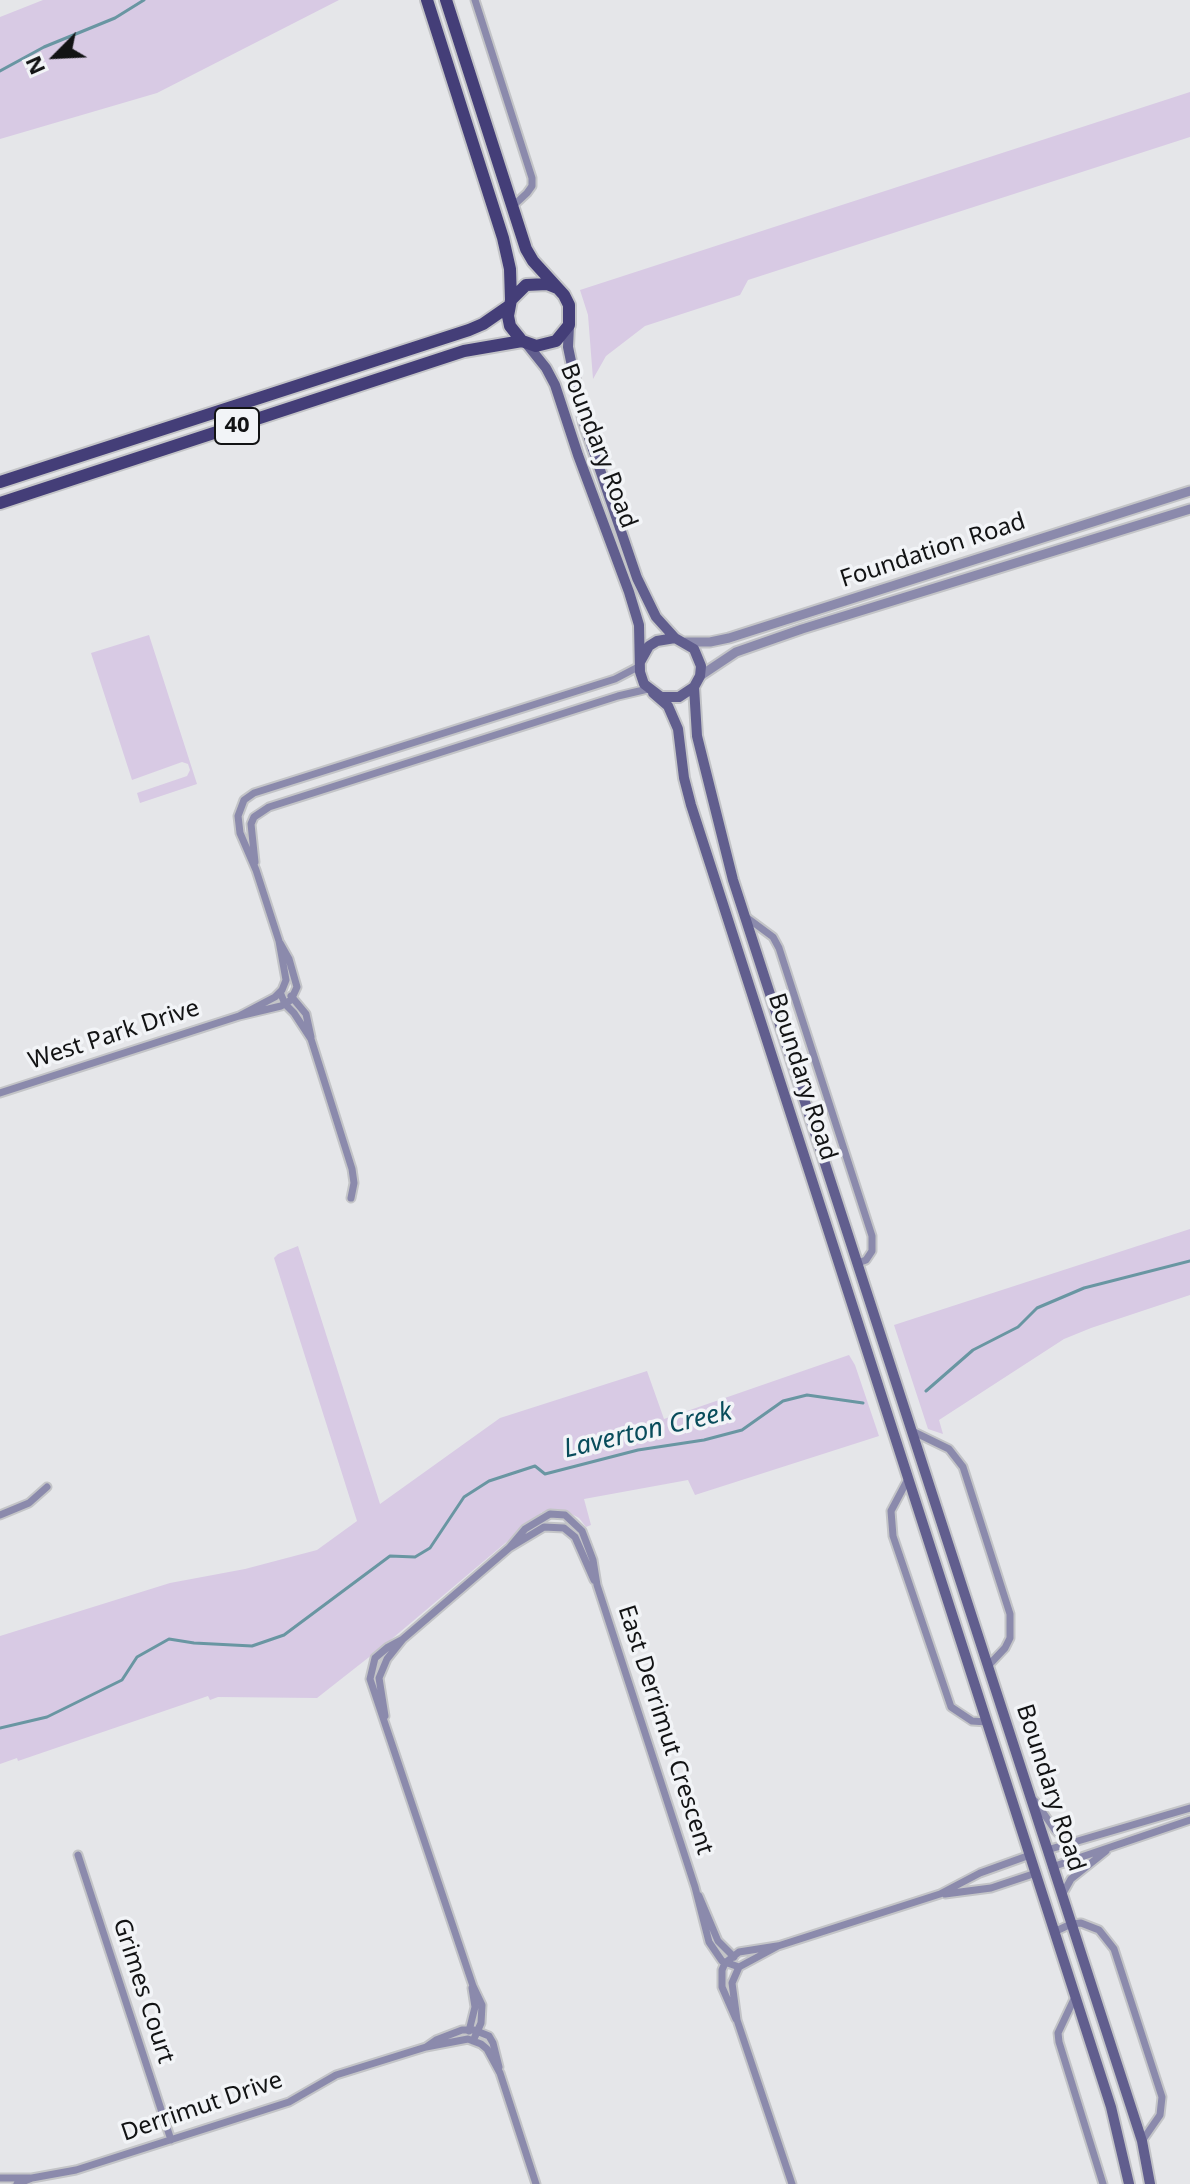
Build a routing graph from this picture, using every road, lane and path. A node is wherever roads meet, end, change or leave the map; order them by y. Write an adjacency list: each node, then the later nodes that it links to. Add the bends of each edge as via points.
1 (427, 0): 6 (main road, via 503,238)
2 (446, 0): 4 (main road)
3 (475, 0): 4 (street, via 532,178 532,186)
4 (513, 206): 5 (main road, via 526,249)
5 (557, 288): 6 (main road, 40, via 526,285); 7 (main road, via 569,305)
6 (510, 303): 8 (main road, via 510,326); 9 (main road, 40, via 469,330)
7 (569, 325): 8 (main road, 40, via 547,345); 15 (main road, Boundary Road, via 568,347 584,423 627,550 647,603)
8 (524, 342): 11 (main road, 40, via 464,351); 16 (main road, Boundary Road, via 555,385 629,592 639,625)
9 (0, 482)
10 (1190, 491): 13 (street, Foundation Road)
11 (0, 503)
12 (1190, 509): 14 (street, Foundation Road)
13 (797, 615): 14 (street); 15 (street, Foundation Road, via 710,642)
14 (802, 629): 17 (street, Foundation Road, via 736,652)
15 (681, 640): 16 (main road, via 666,638 649,646); 17 (main road, via 699,657)
16 (640, 664): 19 (main road); 20 (street, via 615,679)
17 (700, 676): 18 (main road)
18 (694, 687): 19 (main road, via 670,699); 26 (main road, Boundary Road, via 697,736)
19 (650, 691): 22 (street, via 618,696); 36 (main road, Boundary Road, via 673,715 691,805)
20 (447, 732): 21 (street); 22 (street)
21 (434, 736): 22 (street); 23 (street, via 254,793)
22 (446, 751): 24 (street, via 269,807)
23 (238, 810): 24 (street); 25 (street, via 240,833)
24 (252, 821): 25 (street)
25 (256, 870): 27 (street)
26 (744, 916): 35 (main road, Boundary Road); 35 (street, via 773,937 779,948 872,1236 872,1251)
27 (279, 941): 28 (street, via 286,980); 29 (street, via 294,971)
28 (280, 992): 29 (street); 30 (street); 31 (street, West Park Drive)
29 (294, 997): 30 (street, West Park Drive); 32 (street, via 306,1014)
30 (285, 1004): 31 (street, West Park Drive); 32 (street)
31 (239, 1016): 33 (street, West Park Drive)
32 (311, 1039): 34 (street, via 352,1169)
33 (0, 1093)
34 (351, 1198)
35 (858, 1263): 36 (main road); 37 (main road, Boundary Road)
36 (840, 1270): 38 (main road, Boundary Road)
37 (912, 1431): 43 (main road, Boundary Road); 43 (street, via 949,1449 963,1467 1010,1614 1010,1638)
38 (908, 1479): 45 (main road, Boundary Road); 45 (street, Boundary Road, via 891,1511 893,1536 951,1707 972,1721)
39 (47, 1487): 40 (street, via 29,1503)
40 (0, 1515)
41 (509, 1548): 42 (street, East Derrimut Crescent, via 544,1527 564,1528 575,1537); 42 (street, East Derrimut Crescent, via 537,1520 565,1515 582,1531); 65 (street, East Derrimut Crescent, via 375,1658 370,1672 373,1694)
42 (597, 1585): 56 (street, East Derrimut Crescent)
43 (988, 1666): 44 (main road, Boundary Road)
44 (998, 1696): 45 (main road); 46 (main road, Boundary Road)
45 (987, 1722): 53 (main road, Boundary Road)
46 (1028, 1789): 49 (street, via 1055,1830); 51 (main road, Boundary Road)
47 (1190, 1808): 49 (street)
48 (1190, 1820): 50 (street)
49 (1077, 1843): 51 (street)
50 (1114, 1845): 54 (street); 58 (street, via 1071,1879)
51 (1047, 1850): 53 (main road); 54 (main road, Boundary Road)
52 (78, 1855): 73 (street, Grimes Court)
53 (1030, 1855): 55 (main road, Boundary Road); 57 (street)
54 (1052, 1867): 55 (main road); 58 (main road, Boundary Road)
55 (1036, 1873): 57 (street, via 991,1888); 60 (main road, Boundary Road)
56 (695, 1887): 62 (street, East Derrimut Crescent, via 718,1941); 63 (street, East Derrimut Crescent, via 709,1942)
57 (940, 1894): 61 (street)
58 (1062, 1896): 59 (main road, Boundary Road)
59 (1071, 1924): 60 (street); 74 (main road, Boundary Road); 74 (street, via 1099,1930 1114,1949 1162,2097 1160,2115)
60 (1054, 1932): 66 (main road, Boundary Road)
61 (778, 1946): 62 (street); 64 (street)
62 (733, 1955): 63 (street); 64 (street, East Derrimut Crescent)
63 (725, 1963): 64 (street); 67 (street, via 722,1987)
64 (739, 1967): 67 (street, via 732,1983)
65 (473, 1986): 68 (street, East Derrimut Crescent); 69 (street, East Derrimut Crescent, via 483,2010)
66 (1075, 1996): 81 (street, via 1059,2042); 82 (main road, Boundary Road)
67 (737, 2020): 80 (street)
68 (469, 2029): 69 (street); 70 (street); 71 (street, Derrimut Drive)
69 (479, 2031): 70 (street); 72 (street, via 493,2043)
70 (473, 2041): 71 (street, Derrimut Drive); 72 (street, via 487,2049)
71 (426, 2047): 73 (street, Derrimut Drive, via 336,2075 289,2102)
72 (500, 2073): 79 (street)
73 (171, 2140): 76 (street, Derrimut Drive)
74 (1142, 2141): 77 (main road, Boundary Road)
75 (0, 2178): 76 (street, Derrimut Drive)
76 (32, 2178): 78 (street, Derrimut Drive)
77 (1147, 2180)
78 (17, 2184)
79 (536, 2184)
80 (792, 2184)
81 (1103, 2184)
82 (1129, 2184)

